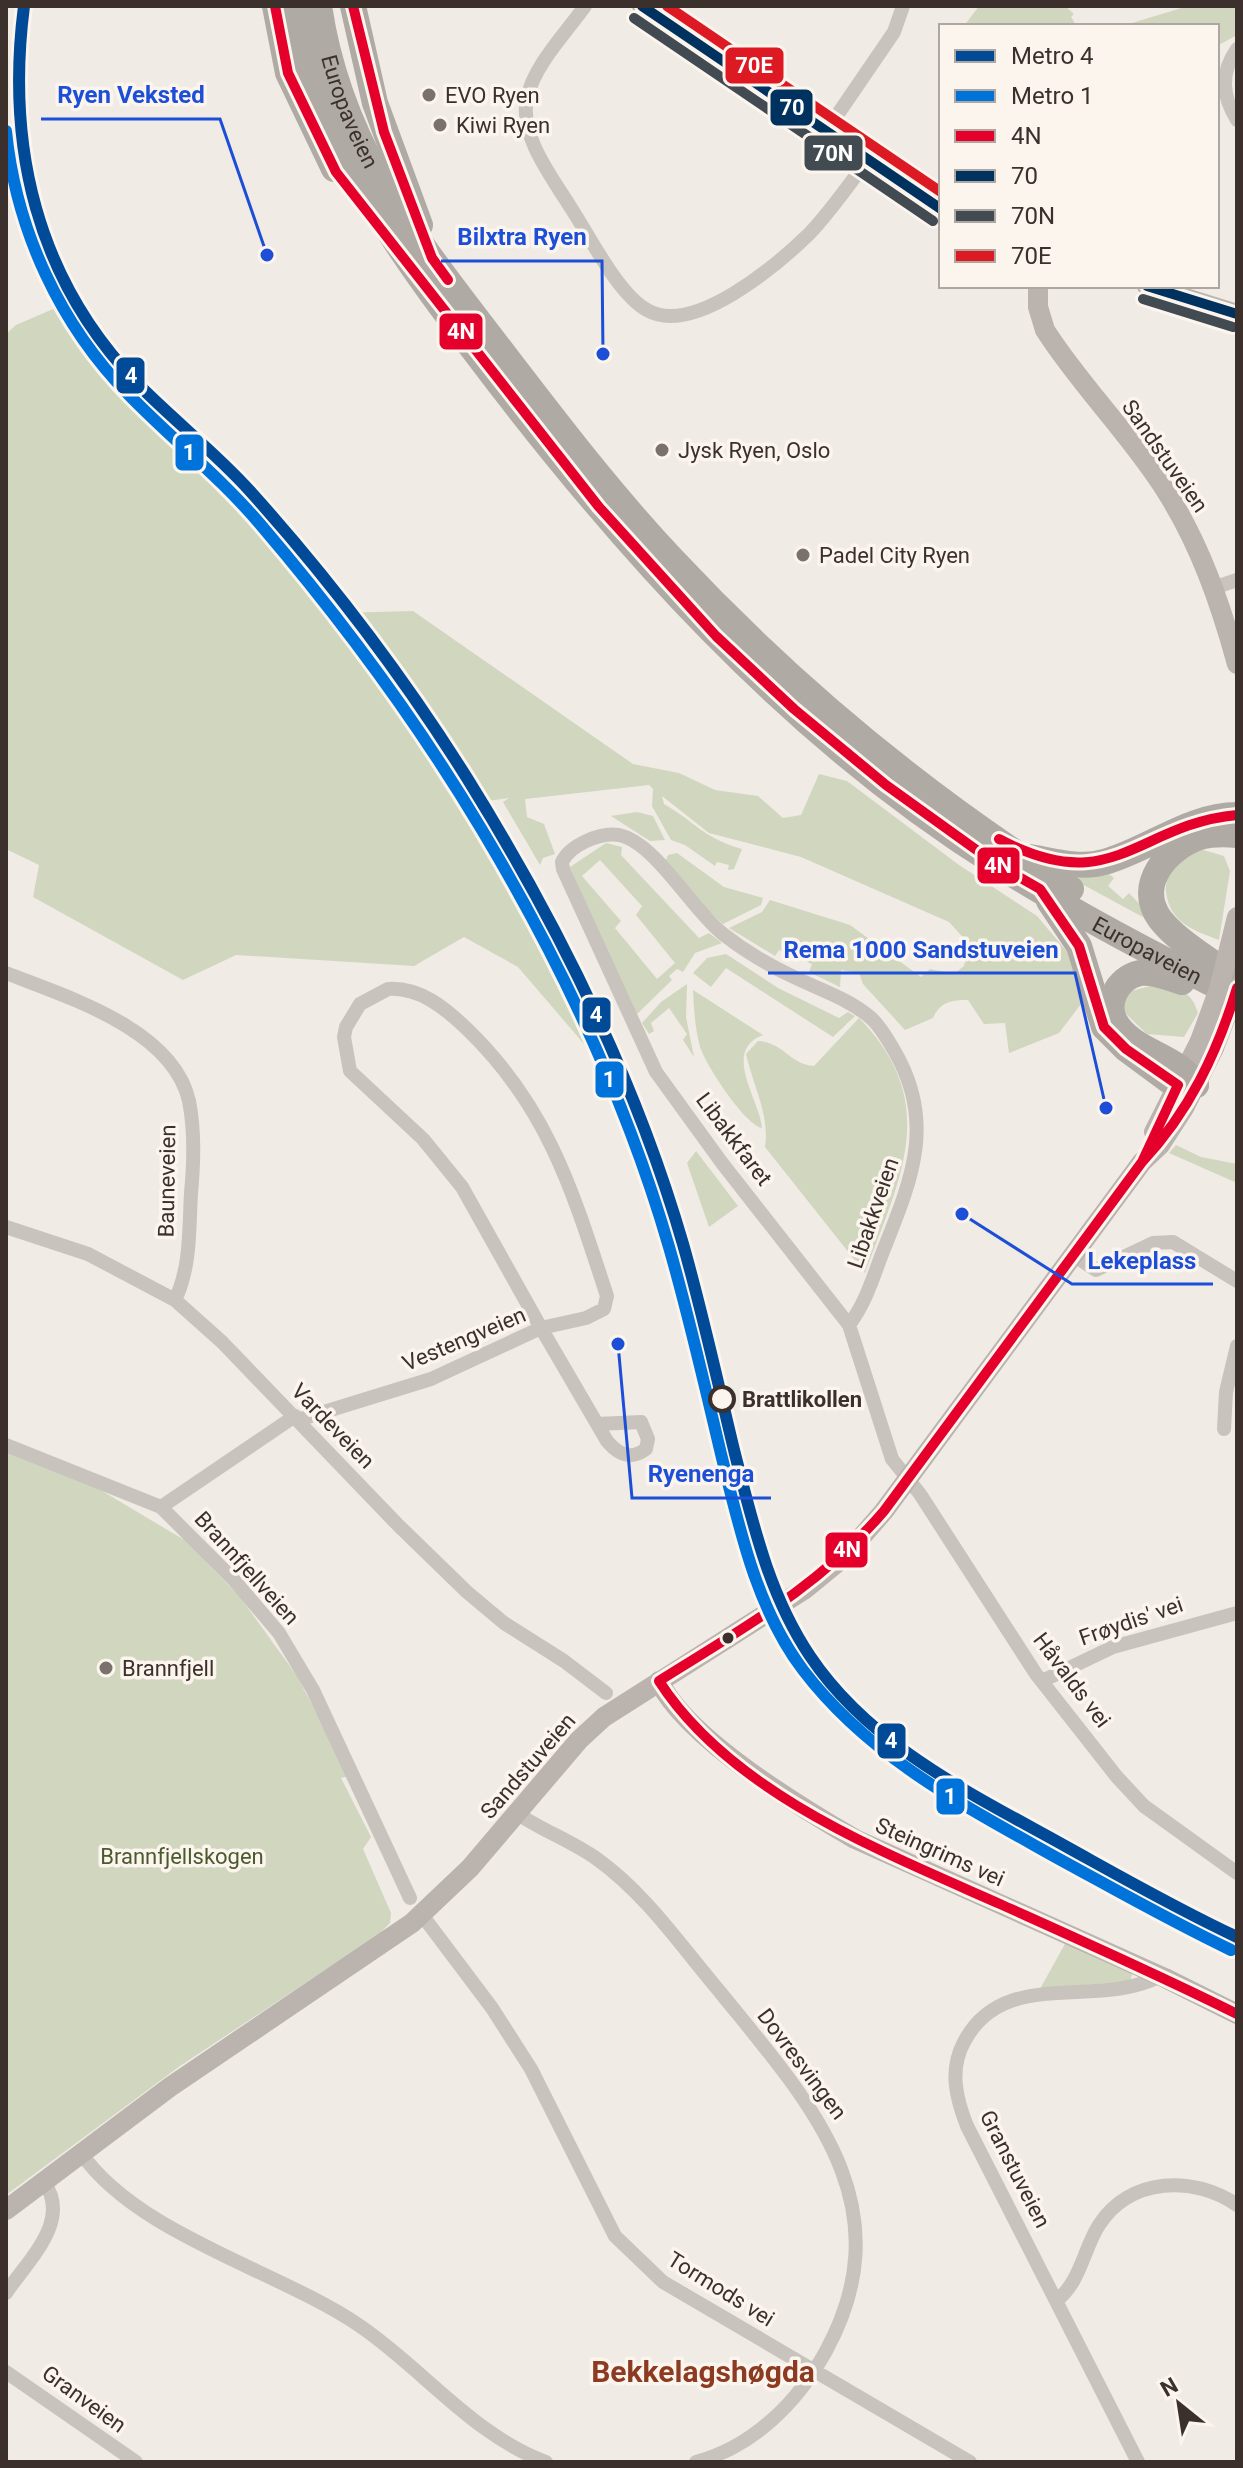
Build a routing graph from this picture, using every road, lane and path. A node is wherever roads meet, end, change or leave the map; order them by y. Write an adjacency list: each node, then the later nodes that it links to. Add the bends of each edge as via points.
1 (275, 6): 16 (highway, via 282,57 313,132 347,190)
2 (298, 6): 16 (highway, Europaveien, via 331,126)
3 (319, 6): 15 (highway, Europaveien, via 335,78 361,145 383,189)
4 (353, 6): 15 (highway, via 384,132)
5 (585, 6): 11 (street, via 535,78 525,114 532,141 571,207 622,286 645,309 667,317 684,315 742,288 810,233)
6 (642, 6): 10 (street)
7 (903, 6): 10 (street, via 894,32)
8 (1237, 49): 9 (street, via 1224,83)
9 (1237, 120)
10 (827, 130): 11 (street)
11 (869, 158): 12 (street)
12 (891, 173): 13 (street, via 898,172); 14 (street)
13 (939, 200)
14 (939, 208)
15 (432, 258): 26 (highway, Europaveien, via 615,494 733,622 898,767)
16 (406, 259): 27 (highway, Europaveien, via 599,507 716,636 886,785)
17 (1038, 288): 21 (street, Sandstuveien, via 1045,330 1165,488)
18 (1153, 288): 19 (street)
19 (1237, 314)
20 (1237, 580): 21 (street)
21 (1213, 588): 22 (street, Sandstuveien)
22 (1237, 664)
23 (1237, 815): 26 (highway, via 1215,817 1102,863)
24 (606, 835): 39 (street, Libakkfaret, via 570,850 563,869 638,1038 656,1072 722,1163); 39 (street, Libakkveien, via 629,839 644,850 701,915 753,956 856,1006 880,1027 901,1063 917,1119 910,1185 867,1298)
25 (1237, 835): 32 (highway, via 1208,836 1176,848 1161,864 1152,892 1159,917 1172,932)
26 (1024, 856): 32 (highway, Europaveien)
27 (1040, 889): 29 (highway); 32 (highway, Europaveien, via 1166,961)
28 (1237, 916): 33 (street, Sandstuveien, bridge)
29 (1063, 921): 31 (highway); 34 (highway, via 1083,956 1104,1027 1126,1049)
30 (6, 973): 38 (street, Bauneveien, via 135,1030 163,1054 183,1085 194,1140 193,1174 187,1264)
31 (1160, 975): 32 (highway); 34 (highway, via 1143,973 1123,981 1112,1001 1112,1016 1124,1033 1170,1058)
32 (1235, 987): 33 (street, Sandstuveien, bridge)
33 (1207, 1045): 34 (street, Sandstuveien)
34 (1187, 1081): 36 (street, Sandstuveien, via 1160,1145)
35 (6, 1227): 38 (street, Vardeveien, via 88,1254)
36 (1073, 1255): 37 (street, via 1096,1270 1153,1243 1173,1242); 46 (street, Sandstuveien)
37 (1237, 1281)
38 (175, 1300): 42 (street, Vardeveien)
39 (849, 1325): 46 (street, Libakkfaret, via 892,1459)
40 (541, 1328): 40 (street, via 462,1187 423,1139 350,1071 346,1027 360,1004 376,993 411,991 451,1014 514,1080 562,1163 608,1302 586,1318); 42 (street, Vestengveien, via 431,1379); 43 (street, Vestengveien)
41 (1237, 1346): 44 (street)
42 (297, 1418): 47 (street, Vestengveien); 51 (street, Vardeveien, via 414,1542 486,1609)
43 (597, 1424)
44 (1224, 1429)
45 (6, 1445): 47 (street, Brannfjellveien)
46 (907, 1480): 49 (street, Sandstuveien, via 830,1569); 50 (street, Håvalds vei)
47 (161, 1507): 54 (street, Brannfjellveien, via 249,1597 297,1660)
48 (1237, 1613): 50 (street, Frøydis' vei, via 1113,1647)
49 (659, 1681): 52 (street, Sandstuveien, via 584,1735); 55 (street, Steingrims vei, via 673,1704 709,1736 818,1818 888,1856)
50 (1042, 1681): 53 (street, Håvalds vei, via 1137,1800)
51 (606, 1693)
52 (518, 1814): 54 (street, Sandstuveien); 63 (street, Dovresvingen, via 598,1860 660,1918 805,2097 832,2142 855,2223 854,2278 836,2333)
53 (1237, 1873)
54 (416, 1907): 57 (street, Sandstuveien, via 380,1948 176,2083); 63 (street, Tormods vei, via 531,2069 602,2214 631,2254 663,2282)
55 (1160, 1976): 56 (street, Steingrims vei); 62 (street, Granstuveien, via 1131,1987 1009,2000 976,2024 958,2055 955,2083 967,2126)
56 (1237, 2014)
57 (81, 2153): 58 (street, Sandstuveien); 68 (street, via 96,2173 156,2217 327,2305 404,2358 490,2432)
58 (44, 2182): 60 (street, Sandstuveien); 61 (street, via 54,2200 53,2223)
59 (1237, 2205): 62 (street, via 1207,2188 1186,2185 1163,2185 1133,2195 1097,2227 1070,2285)
60 (6, 2210)
61 (6, 2293)
62 (1057, 2300): 69 (street, Granstuveien)
63 (813, 2371): 65 (street, Tormods vei); 66 (street, Dovresvingen, via 763,2428)
64 (6, 2372): 67 (street, Granveien)
65 (961, 2460)
66 (704, 2461)
67 (136, 2462)
68 (546, 2462)
69 (1138, 2462)

